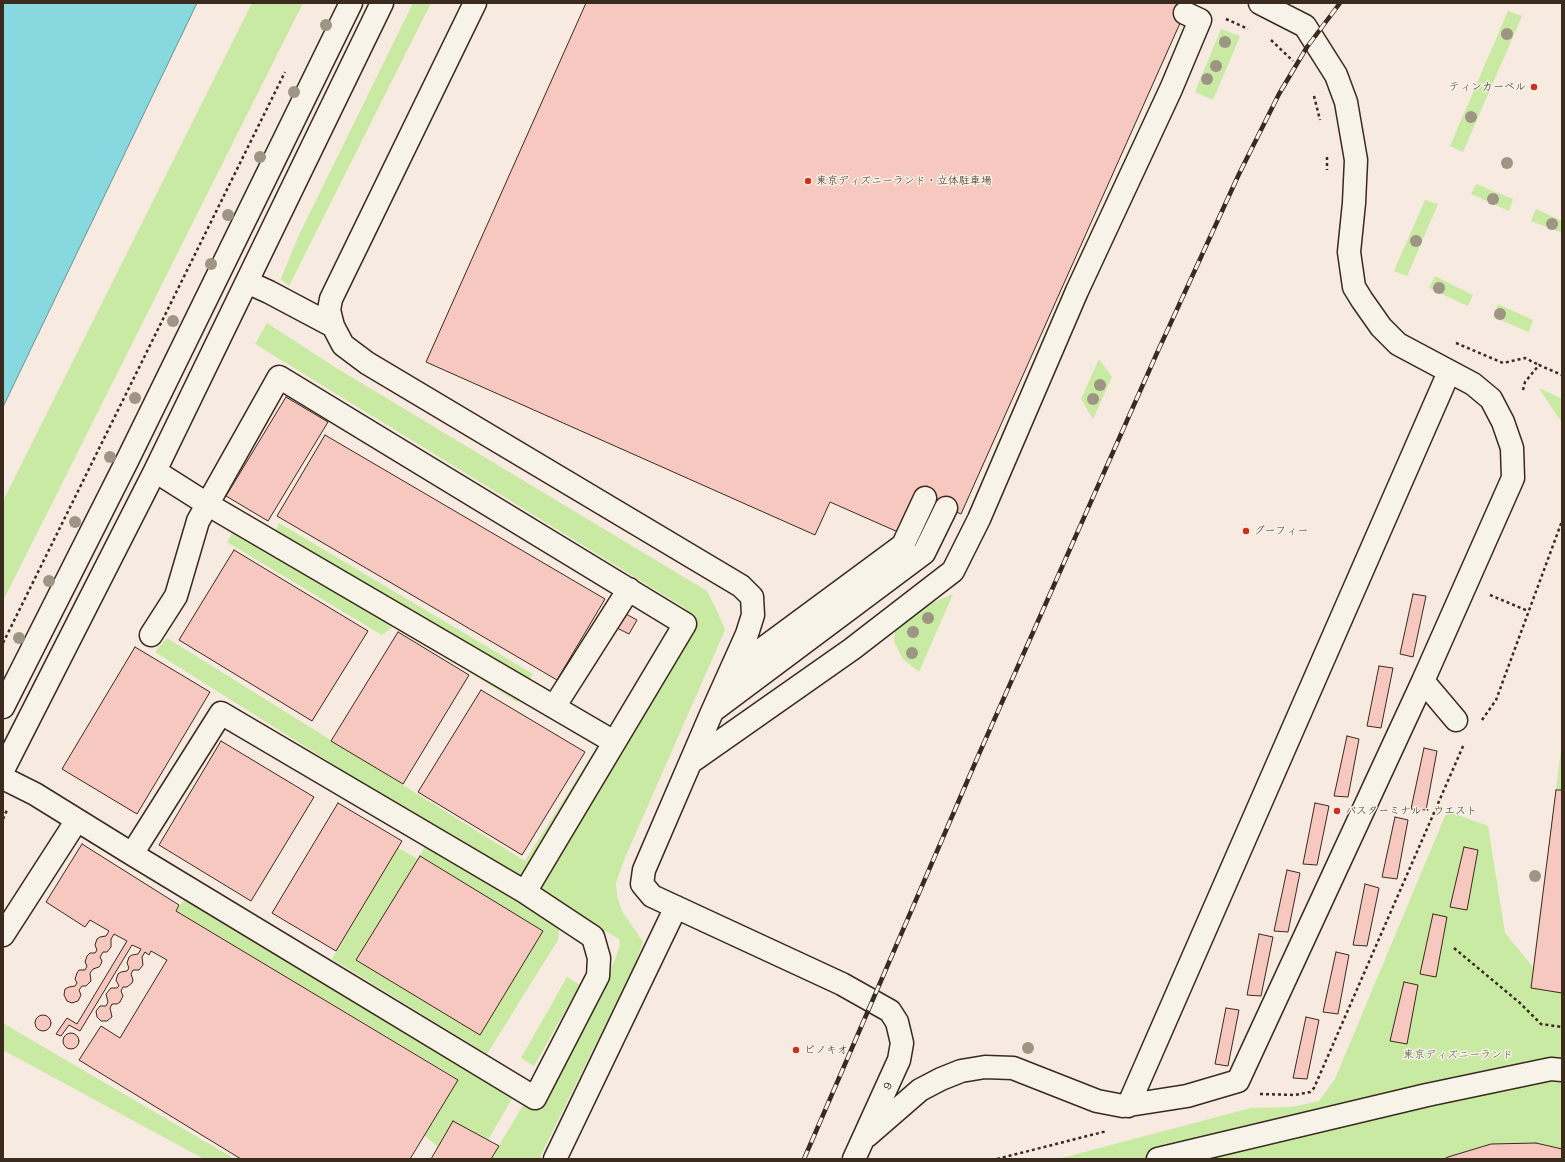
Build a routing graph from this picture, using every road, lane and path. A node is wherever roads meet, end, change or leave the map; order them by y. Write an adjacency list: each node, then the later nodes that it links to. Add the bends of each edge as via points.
1 (351, 3): 25 (street, via 128,459)
2 (382, 3): 7 (street)
3 (475, 3): 8 (street, via 331,299 329,310)
4 (1260, 3): 11 (street, via 1305,26 1336,75 1346,102 1356,160 1349,252 1354,287 1381,327 1398,344)
5 (1185, 13): 30 (street, via 1200,20 953,572 852,649)
6 (288, 67): 21 (path)
7 (247, 282): 8 (street); 14 (street)
8 (333, 326): 22 (street, via 343,345 367,363 741,586 752,597 753,615)
9 (1526, 358): 10 (path)
10 (1540, 365): 12 (path); 13 (path, via 1525,382)
11 (1450, 372): 23 (street, via 1474,384 1491,400 1504,422 1512,448 1513,478); 41 (street)
12 (1562, 375)
13 (1524, 390)
14 (155, 470): 16 (street); 31 (street)
15 (925, 498): 22 (street, via 903,545)
16 (207, 504): 19 (street, via 279,377); 20 (street, via 198,522 176,596); 26 (street)
17 (946, 508): 27 (street, via 924,553)
18 (1562, 521): 24 (path)
19 (629, 589): 26 (street); 29 (street, via 685,624)
20 (151, 635)
21 (3, 643)
22 (729, 673): 27 (street)
23 (1424, 681): 28 (street); 41 (street, via 1238,1081 1188,1096)
24 (1496, 700)
25 (3, 707)
26 (554, 707): 29 (street)
27 (712, 712): 30 (street)
28 (1456, 720)
29 (614, 742): 35 (street)
30 (691, 762): 36 (street, via 644,870 642,884 652,896)
31 (3, 770)
32 (3, 778): 33 (street)
33 (77, 820): 34 (street); 37 (street)
34 (132, 854): 35 (street, via 221,713); 35 (street, via 535,1098 598,976 599,958 593,936)
35 (525, 892)
36 (676, 907): 42 (street, 9, via 853,989 890,1010 897,1022 902,1043 899,1060); 43 (street)
37 (3, 935)
38 (1454, 948): 39 (path, via 1541,1024)
39 (1562, 1027)
40 (1562, 1070): 44 (street, via 1552,1069 1427,1095)
41 (1128, 1106): 42 (street, via 1098,1101 1014,1068 985,1067 961,1071 920,1090)
42 (858, 1150)
43 (555, 1159)
44 (1158, 1159)

